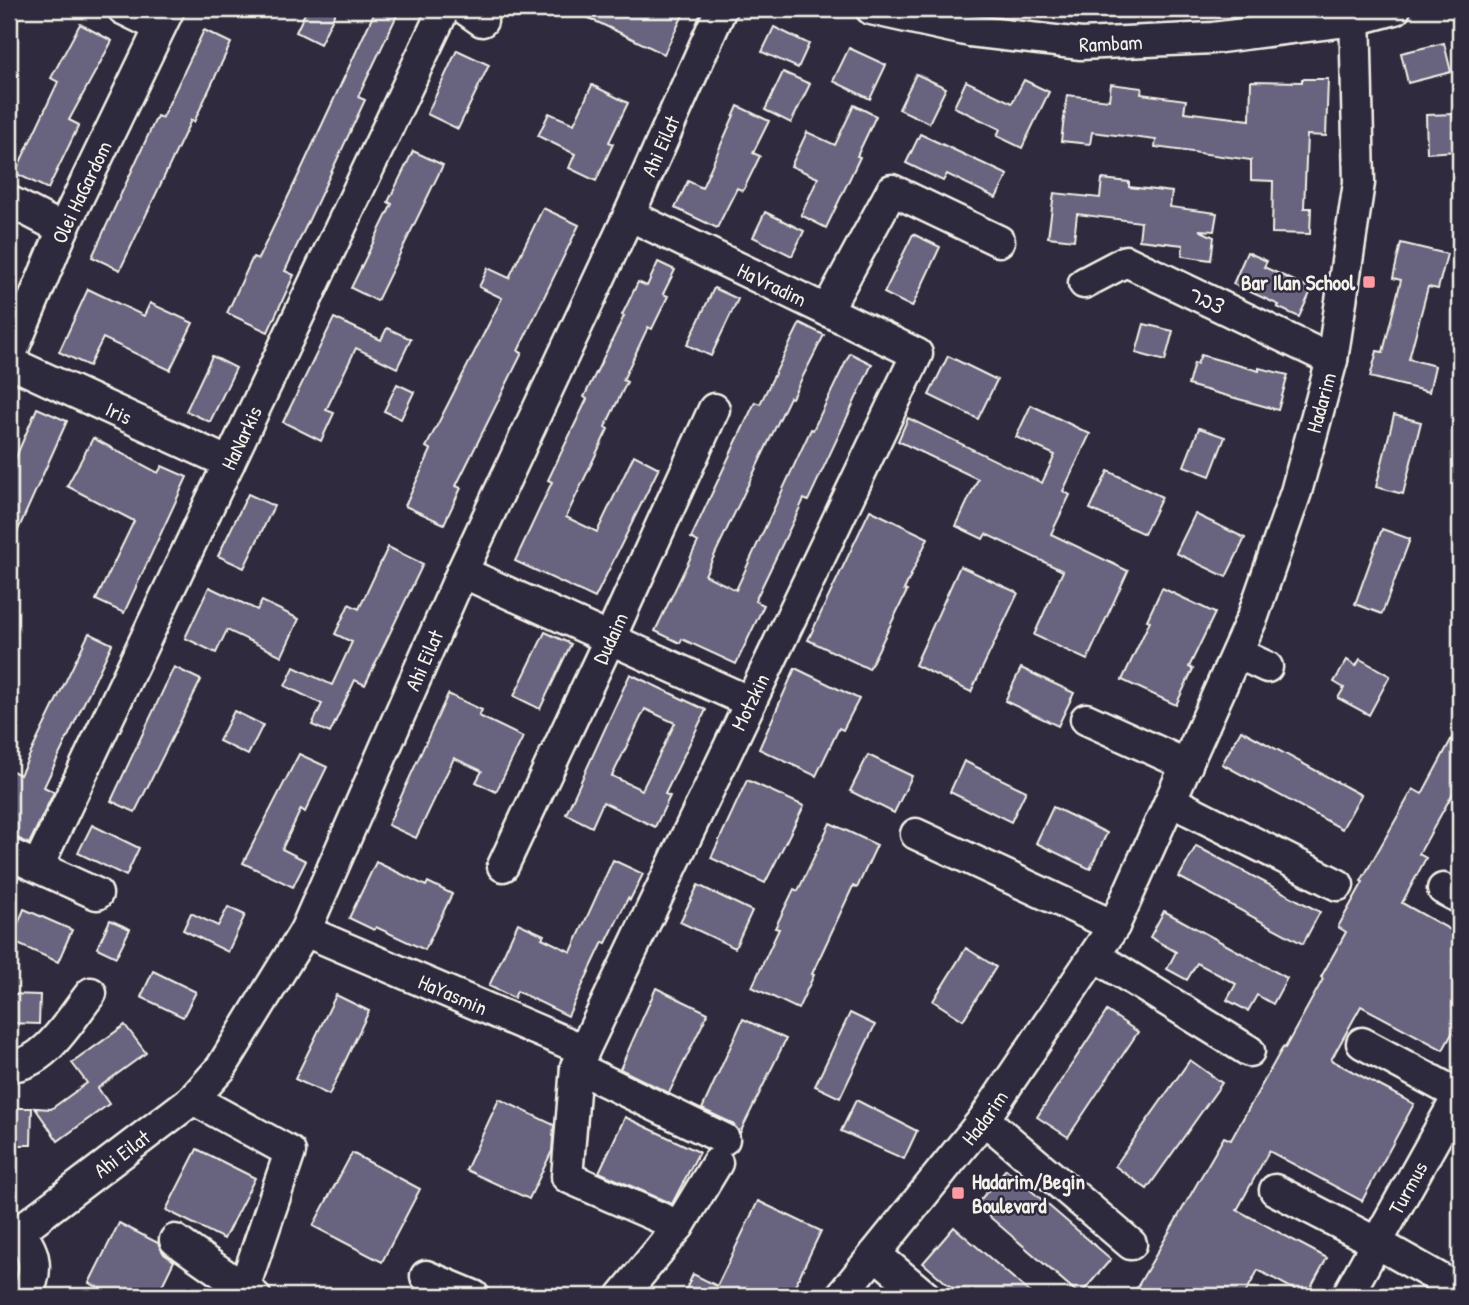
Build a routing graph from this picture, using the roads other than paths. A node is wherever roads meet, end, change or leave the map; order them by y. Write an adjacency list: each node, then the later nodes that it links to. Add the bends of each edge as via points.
1 (123, 9): 7 (street, Olei HaGardom)
2 (444, 9): 18 (street, HaNarkis)
3 (721, 9): 9 (street, Ahi Eilat)
4 (871, 9): 6 (street, Rambam, via 970,31 1081,44 1213,38)
5 (1395, 9): 6 (street, Rambam)
6 (1354, 15): 16 (street, Hadarim, via 1359,183)
7 (165, 18): 10 (street, Olei HaGardom)
8 (9, 201): 10 (street)
9 (629, 215): 13 (street, HaVradim); 19 (street, Ahi Eilat)
10 (63, 229): 15 (street, Olei HaGardom)
11 (999, 241): 13 (street, via 892,190)
12 (1084, 283): 16 (street, צבר, via 1125,261)
13 (827, 310): 14 (street, HaVradim)
14 (917, 354): 23 (street, Motzkin)
15 (9, 360): 18 (street, Iris)
16 (1332, 360): 21 (street, Hadarim, via 1296,492)
17 (714, 409): 20 (street, Dudaim)
18 (229, 463): 29 (street, HaNarkis)
19 (462, 572): 20 (street); 34 (street, Ahi Eilat)
20 (610, 638): 23 (street); 30 (street, Dudaim)
21 (1237, 653): 22 (street); 25 (street, Hadarim)
22 (1267, 667)
23 (750, 702): 39 (street, Motzkin)
24 (1086, 719): 25 (street)
25 (1187, 765): 26 (street, Hadarim)
26 (1171, 802): 31 (street); 33 (street, Hadarim)
27 (916, 834): 33 (street)
28 (9, 854): 29 (street)
29 (38, 866): 32 (street)
30 (503, 866)
31 (1338, 885)
32 (97, 894)
33 (1114, 926): 35 (street, Hadarim)
34 (304, 931): 39 (street, HaYasmin); 42 (street, Ahi Eilat, via 221,1068)
35 (1095, 956): 38 (street); 43 (street, Hadarim)
36 (91, 993): 40 (street, via 44,1052 20,1066)
37 (1362, 1043): 41 (street, Turmus)
38 (1249, 1051)
39 (580, 1058): 45 (street, via 567,1177); 45 (street, HaYasmin, via 721,1151)
40 (9, 1066)
41 (1460, 1094): 48 (street, Turmus)
42 (193, 1099): 46 (street, Ahi Eilat); 54 (street, via 290,1152)
43 (984, 1119): 49 (street); 50 (street, Hadarim)
44 (1275, 1190): 48 (street)
45 (679, 1226): 56 (street, HaYasmin)
46 (13, 1230): 53 (street, via 29,1247)
47 (175, 1240): 54 (street)
48 (1377, 1242): 52 (street); 59 (street, Turmus)
49 (1132, 1244)
50 (875, 1254): 57 (street, Hadarim); 58 (street)
51 (426, 1276): 55 (street)
52 (1460, 1290)
53 (37, 1291)
54 (249, 1292)
55 (474, 1296)
56 (622, 1296)
57 (841, 1296)
58 (925, 1296)
59 (1348, 1296)

